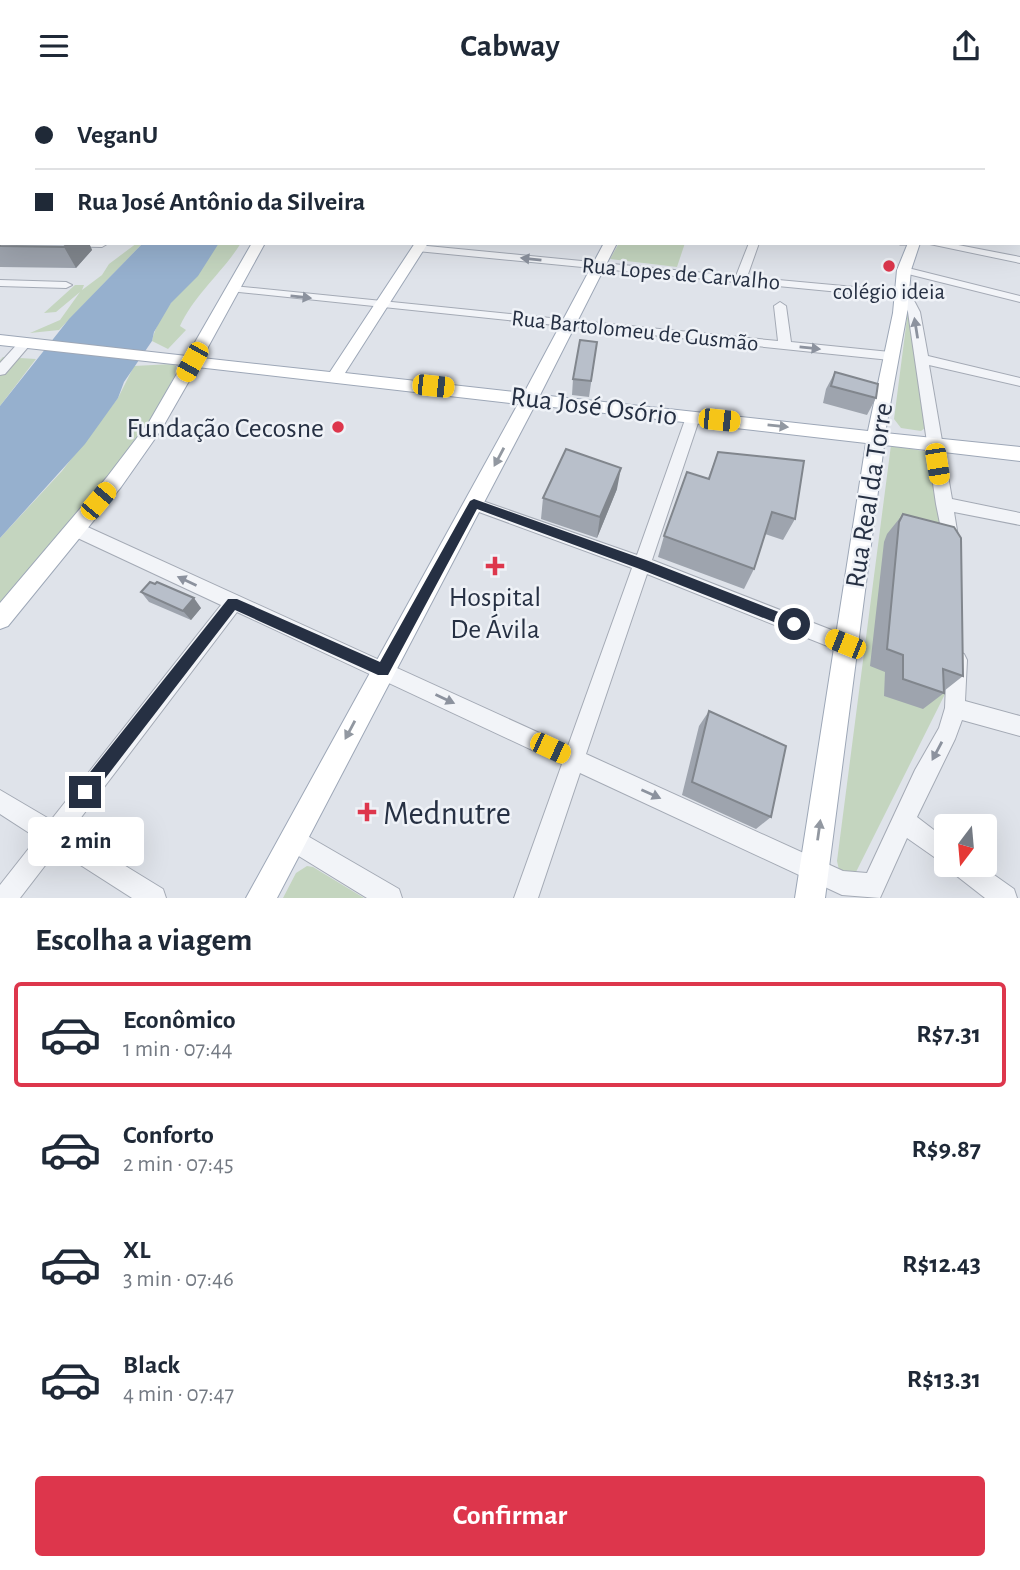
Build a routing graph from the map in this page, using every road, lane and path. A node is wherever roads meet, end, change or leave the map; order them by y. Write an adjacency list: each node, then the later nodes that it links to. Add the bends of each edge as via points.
1 (258, 245): 13 (main road)
2 (420, 245): 8 (street, Rua Lopes de Carvalho, one-way to 2); 15 (main road)
3 (610, 245): 8 (main road)
4 (753, 245): 9 (street)
5 (910, 245): 12 (main road)
6 (941, 245): 7 (street)
7 (1020, 260)
8 (599, 265): 9 (street, Rua Lopes de Carvalho); 17 (main road)
9 (741, 278): 12 (street, Rua Lopes de Carvalho)
10 (0, 283): 11 (street)
11 (65, 285)
12 (903, 285): 14 (street, Rua Lopes de Carvalho); 21 (main road, Rua Real da Torre); 22 (street, Rua Real da Torre, one-way to 12, via 912,306)
13 (233, 289): 15 (street, Rua Bartolomeu de Gusmão, one-way to 15); 23 (main road)
14 (1020, 299)
15 (379, 305): 17 (street, Rua Bartolomeu de Gusmão); 27 (main road)
16 (780, 306): 20 (street)
17 (571, 323): 20 (street, Rua Bartolomeu de Gusmão); 29 (main road)
18 (0, 340): 19 (main road)
19 (24, 343): 23 (main road); 24 (street); 26 (street)
20 (785, 345): 21 (street, Rua Bartolomeu de Gusmão, one-way to 21)
21 (890, 356): 31 (main road, Rua Real da Torre)
22 (921, 359): 28 (street); 32 (street, Rua Real da Torre)
23 (192, 363): 25 (main road); 25 (main road, via 196,367); 37 (main road, via 155,426)
24 (0, 364)
25 (210, 364): 27 (main road, Rua José Osório)
26 (0, 371)
27 (335, 376): 29 (main road, Rua José Osório)
28 (1020, 381)
29 (535, 389): 30 (main road, Rua José Osório, via 564,401); 34 (main road, one-way to 34)
30 (693, 417): 31 (main road, Rua José Osório, one-way to 31); 39 (street)
31 (876, 436): 32 (main road, Rua José Osório); 43 (main road, Rua Real da Torre)
32 (933, 437): 33 (main road, Rua José Osório, via 964,447); 35 (street, Rua Real da Torre)
33 (1020, 453)
34 (474, 504): 39 (street); 44 (main road)
35 (944, 504): 36 (street); 38 (street, Rua Real da Torre)
36 (1020, 519)
37 (75, 529): 40 (street, one-way to 37); 41 (main road)
38 (954, 555)
39 (642, 564): 43 (street); 47 (street)
40 (233, 603): 44 (street); 50 (street)
41 (0, 619)
42 (958, 642): 45 (street)
43 (845, 644): 53 (main road, Rua Real da Torre, one-way to 43)
44 (383, 670): 47 (street, one-way to 47); 51 (main road, one-way to 51)
45 (955, 708): 46 (street); 49 (street, one-way to 49)
46 (1020, 726)
47 (573, 759): 53 (street, one-way to 53); 60 (street)
48 (0, 801): 50 (street)
49 (905, 822): 52 (street); 55 (street)
50 (52, 834): 56 (street); 57 (street)
51 (292, 839): 58 (main road); 59 (street)
52 (934, 844)
53 (813, 868): 55 (street); 61 (main road, Rua Real da Torre)
54 (977, 877): 62 (street)
55 (871, 892)
56 (5, 898)
57 (154, 898)
58 (261, 898)
59 (390, 898)
60 (526, 898)
61 (810, 898)
62 (1005, 898)

